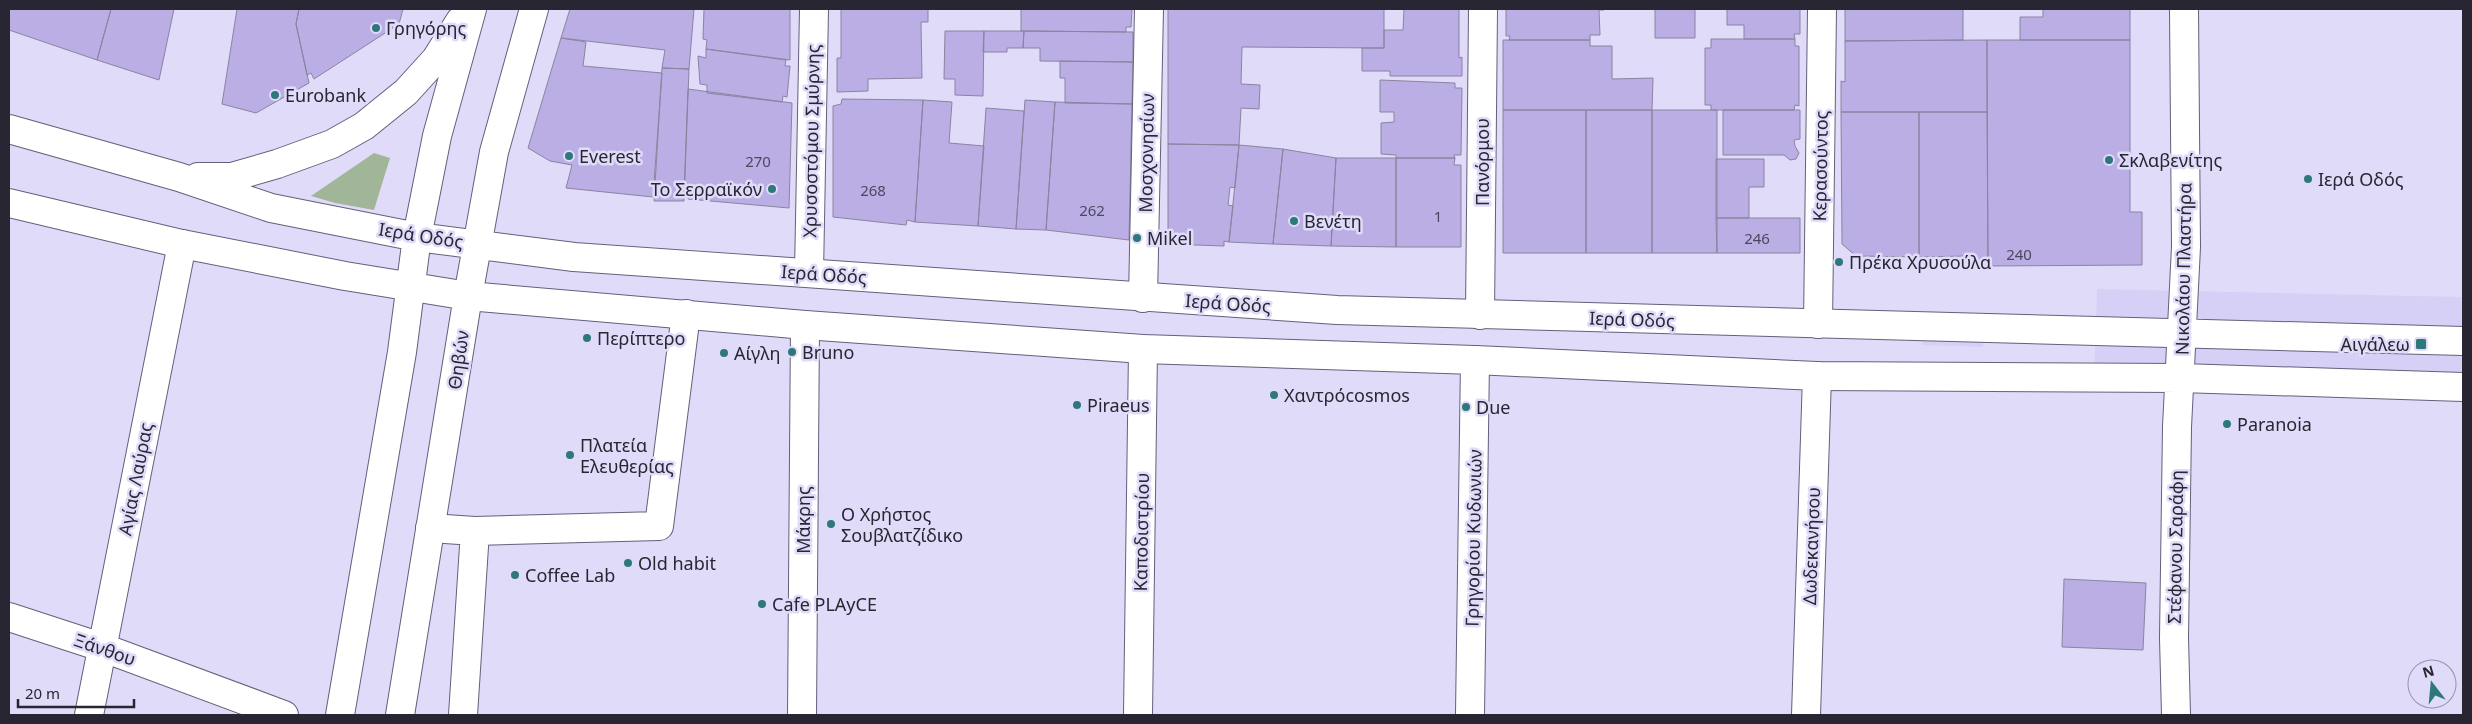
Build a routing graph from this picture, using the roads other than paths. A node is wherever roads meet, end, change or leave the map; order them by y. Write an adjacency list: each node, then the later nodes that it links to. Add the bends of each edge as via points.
1 (466, 9): 10 (main road, via 436,59 406,92 364,126 332,144 277,164 232,176)
2 (472, 9): 12 (main road, via 438,136)
3 (534, 9): 14 (main road, Θηβών, via 494,152)
4 (814, 9): 15 (main road, Χρυσοστόμου Σμύρνης)
5 (1149, 9): 18 (main road, Μοσχονησίων)
6 (1483, 9): 20 (main road, Πανόρμου)
7 (1822, 9): 21 (main road, Κερασούντος)
8 (2184, 9): 23 (main road, Νικολάου Πλαστήρα, via 2186,247)
9 (9, 129): 10 (main road, Ιερά Οδός)
10 (179, 177): 12 (main road, Ιερά Οδός, via 271,208)
11 (9, 203): 13 (main road)
12 (417, 237): 14 (main road, Ιερά Οδός); 16 (main road)
13 (182, 244): 16 (main road); 33 (main road, Αγίας Λαύρας)
14 (478, 244): 15 (main road, Ιερά Οδός, via 574,257); 17 (main road, Θηβών)
15 (809, 273): 18 (main road, Ιερά Οδός)
16 (409, 287): 17 (main road); 36 (main road, via 402,352)
17 (468, 296): 19 (main road); 30 (main road, Θηβών)
18 (1143, 298): 20 (main road, Ιερά Οδός)
19 (686, 314): 22 (main road); 31 (main road, via 659,526)
20 (1480, 315): 21 (main road, Ιερά Οδός)
21 (1818, 324): 23 (main road, Ιερά Οδός)
22 (805, 326): 25 (main road); 39 (main road, Μάκρης)
23 (2183, 334): 24 (main road, Ιερά Οδός); 28 (main road, Νικολάου Πλαστήρα)
24 (2463, 341)
25 (1143, 349): 26 (main road); 40 (main road, Καποδιστρίου)
26 (1475, 360): 27 (main road); 41 (main road, Γρηγορίου Κυδωνιών)
27 (1816, 376): 28 (main road); 42 (main road, Δωδεκανήσου)
28 (2181, 378): 29 (main road); 43 (main road, Στέφανου Σαράφη, via 2177,427 2174,619)
29 (2463, 387)
30 (430, 528): 31 (main road); 37 (main road, Θηβών)
31 (475, 531): 38 (main road)
32 (9, 616): 33 (main road, Ξάνθου)
33 (101, 647): 34 (main road, Αγίας Λαύρας); 35 (main road, Ξάνθου)
34 (89, 715)
35 (284, 715)
36 (340, 715)
37 (400, 715)
38 (463, 715)
39 (802, 715)
40 (1138, 715)
41 (1470, 715)
42 (1806, 715)
43 (2176, 715)

